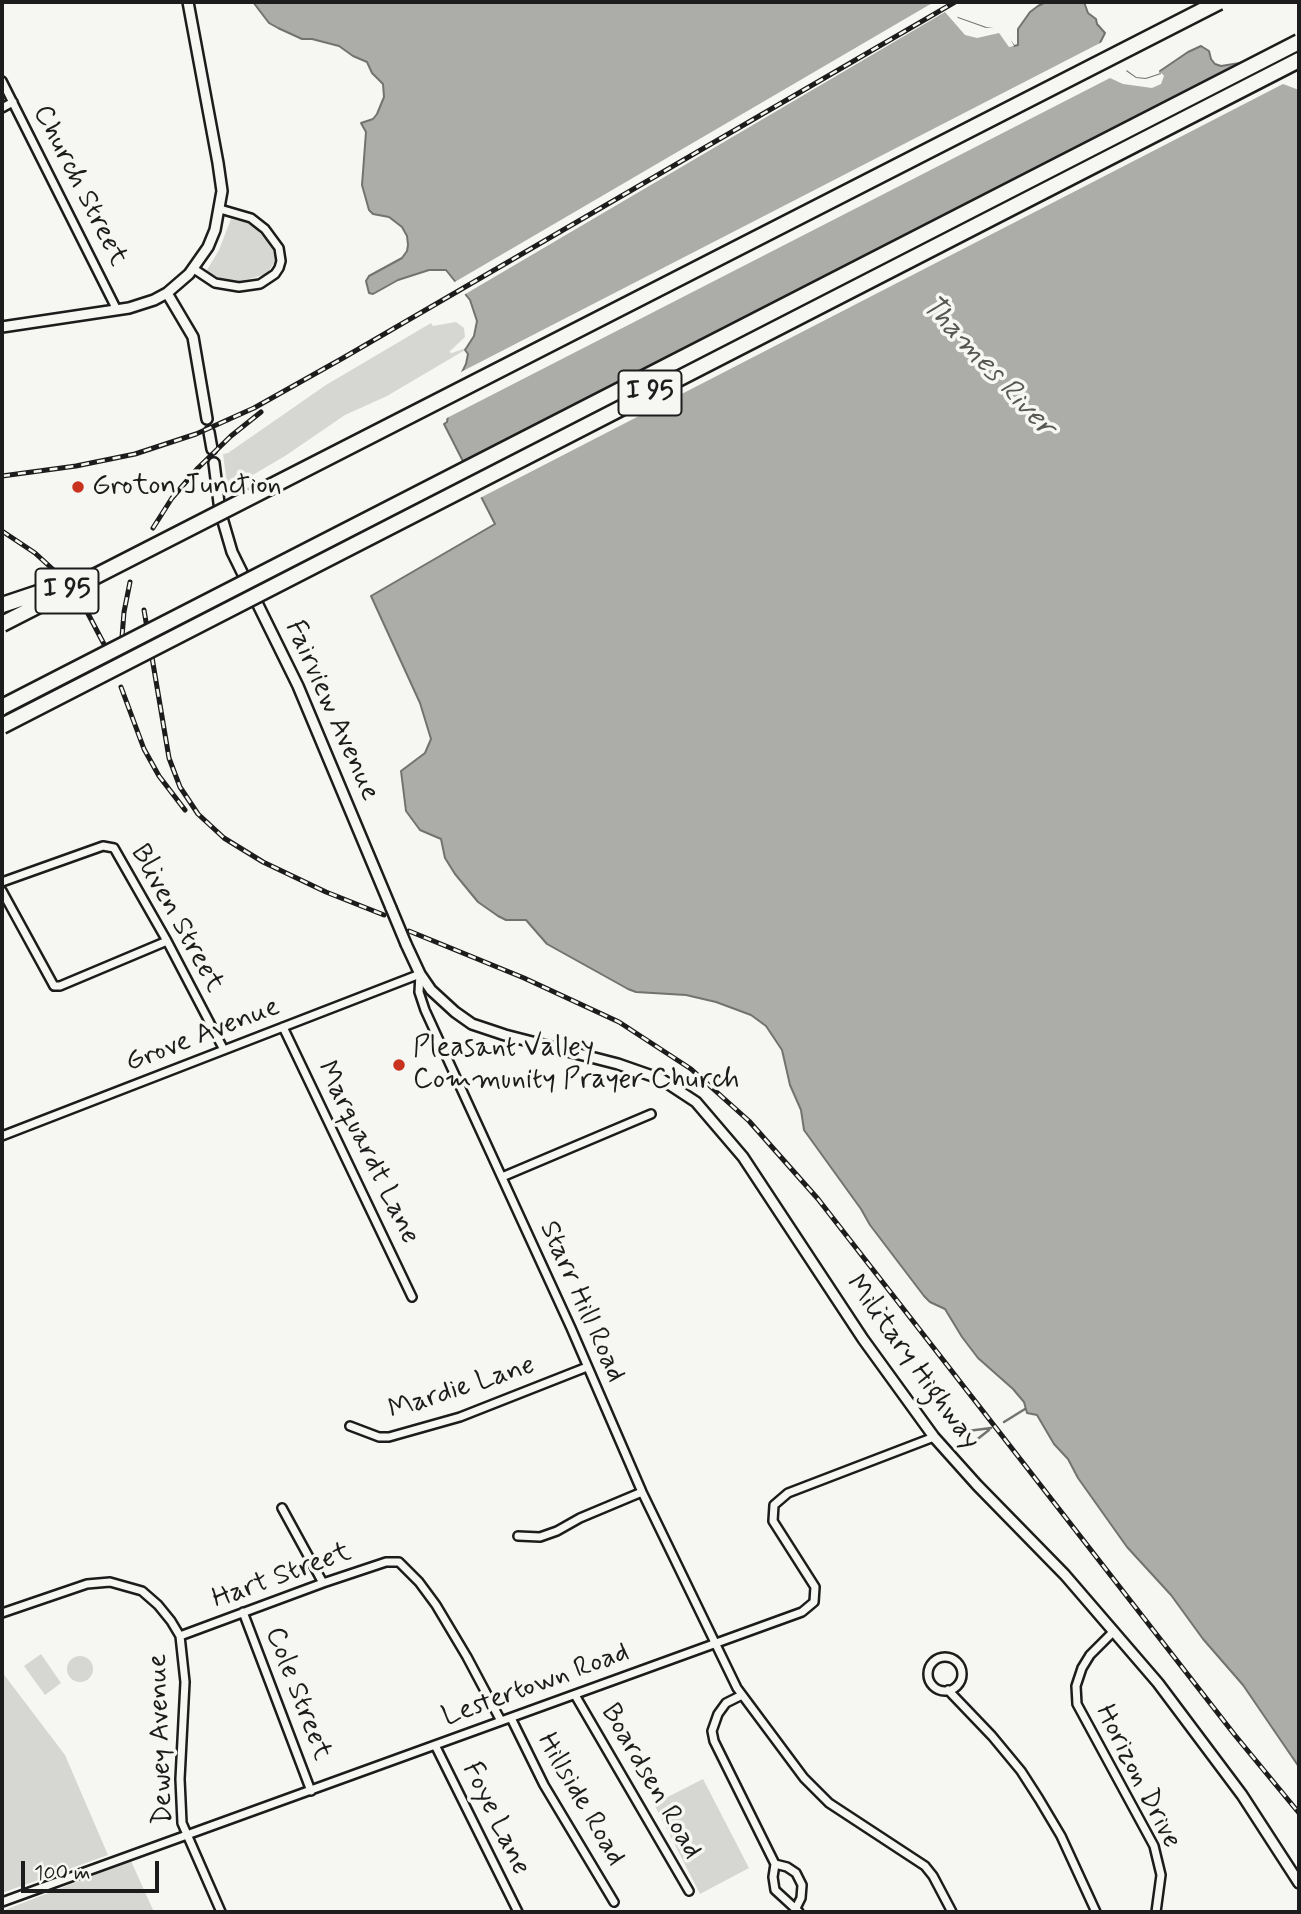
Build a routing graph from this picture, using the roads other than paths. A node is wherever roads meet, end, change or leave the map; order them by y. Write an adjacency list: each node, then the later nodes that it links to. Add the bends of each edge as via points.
1 (188, 2): 8 (street, via 218,163)
2 (1219, 2): 17 (highway, I 95, bridge)
3 (1299, 42): 20 (highway, bridge)
4 (1299, 60): 21 (highway, I 95, bridge)
5 (2, 82): 6 (street, Church Street)
6 (13, 102): 7 (street); 11 (street, Church Street)
7 (2, 108)
8 (220, 209): 9 (street, via 208,247); 9 (street, via 251,218 265,229 279,248 279,268 260,284 239,287 215,283)
9 (194, 269): 10 (street)
10 (167, 293): 11 (street); 13 (street, via 193,337)
11 (117, 310): 12 (street)
12 (2, 327)
13 (207, 419)
14 (209, 432): 15 (street)
15 (212, 449)
16 (214, 463): 25 (street, Fairview Avenue, bridge, via 220,511 232,552 298,686)
17 (132, 558): 18 (highway, bridge); 19 (highway, I 95, bridge)
18 (2, 606)
19 (2, 624)
20 (2, 708)
21 (2, 726)
22 (2, 882): 24 (street, Bliven Street, via 111,846)
23 (2, 891): 24 (street, via 54,986)
24 (167, 941): 27 (street, Bliven Street)
25 (419, 974): 26 (street, Grove Avenue); 30 (street, Starr Hill Road, via 421,1001); 34 (street, Military Highway, via 446,1005 472,1024 618,1064 661,1079 696,1102 743,1157)
26 (283, 1027): 27 (street, Grove Avenue); 31 (street, Marquardt Lane)
27 (224, 1050): 29 (street, Grove Avenue)
28 (651, 1114): 30 (street)
29 (2, 1136)
30 (502, 1177): 32 (street, Starr Hill Road)
31 (412, 1297)
32 (587, 1367): 33 (street, Mardie Lane, via 471,1413 389,1437); 35 (street, Starr Hill Road)
33 (350, 1426)
34 (934, 1437): 41 (street, Military Highway); 43 (street, Lestertown Road, via 779,1499 773,1521 814,1587 814,1602 802,1612)
35 (642, 1492): 37 (street, via 557,1531 540,1537); 43 (street, Starr Hill Road)
36 (282, 1508): 38 (street)
37 (518, 1536)
38 (323, 1583): 39 (street, Hart Street); 48 (street, Hart Street, via 386,1562 400,1562 436,1605)
39 (243, 1612): 42 (street, Hart Street); 50 (street, Cole Street)
40 (2, 1613): 42 (street, Dewey Avenue, via 87,1584 110,1583 142,1591)
41 (1114, 1631): 53 (street, Military Highway, via 1210,1751); 62 (street, Horizon Drive, via 1082,1668 1077,1704 1154,1846 1161,1875)
42 (180, 1636): 51 (street, Dewey Avenue, via 185,1708 180,1779)
43 (716, 1644): 45 (street, Lestertown Road); 46 (street, Starr Hill Road)
44 (948, 1690): 44 (street, via 957,1685 961,1670 952,1658 941,1657 930,1667 929,1677 938,1689); 61 (street, via 1033,1789)
45 (575, 1695): 47 (street, Lestertown Road); 54 (street, Boardsen Road)
46 (742, 1695): 52 (street, via 721,1708 712,1731); 60 (street, Starr Hill Road, via 804,1778 829,1802 925,1866)
47 (510, 1718): 48 (street, Lestertown Road); 56 (street, Hillside Road)
48 (501, 1721): 49 (street, Lestertown Road)
49 (435, 1745): 50 (street, Lestertown Road); 59 (street, Foye Lane)
50 (311, 1791): 51 (street, Lestertown Road)
51 (186, 1836): 55 (street, Lestertown Road); 58 (street, Dewey Avenue)
52 (775, 1864): 57 (street, via 775,1890); 57 (street, via 796,1872 802,1885)
53 (1299, 1883)
54 (689, 1891)
55 (2, 1902)
56 (614, 1902)
57 (797, 1910)
58 (221, 1912)
59 (518, 1912)
60 (952, 1912)
61 (1096, 1912)
62 (1156, 1912)

